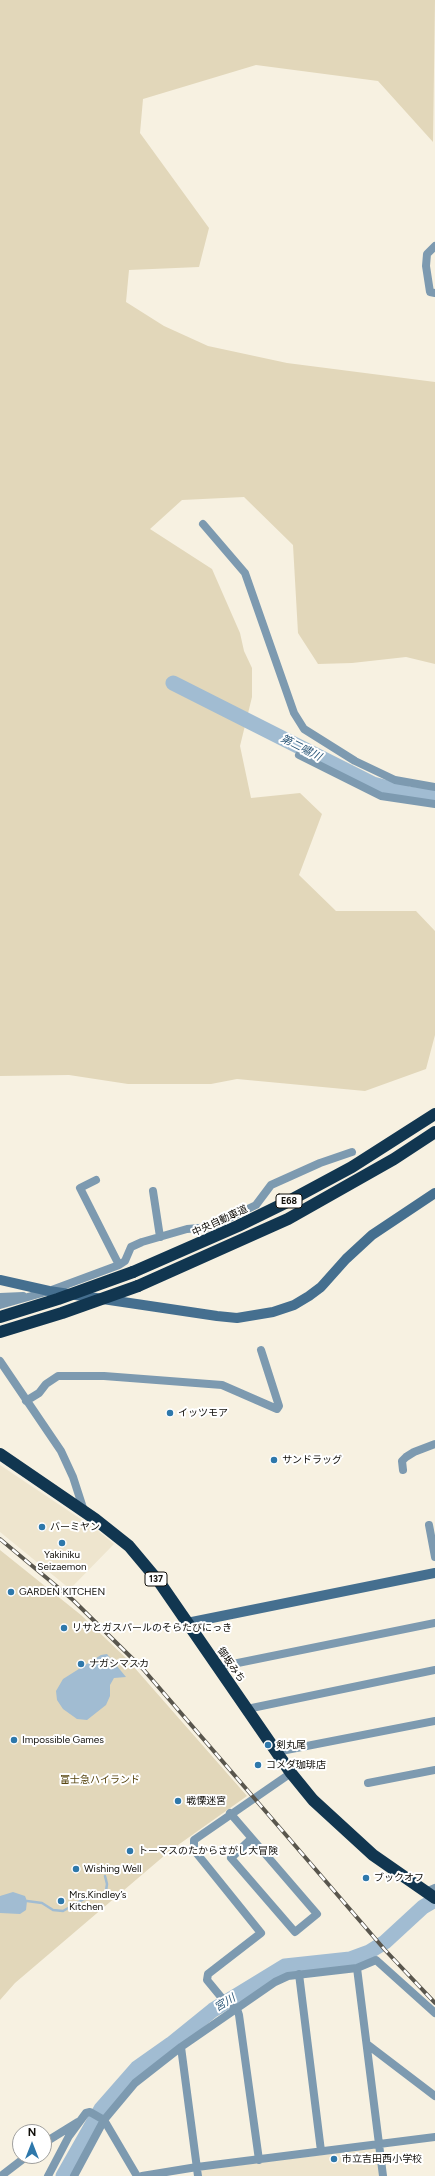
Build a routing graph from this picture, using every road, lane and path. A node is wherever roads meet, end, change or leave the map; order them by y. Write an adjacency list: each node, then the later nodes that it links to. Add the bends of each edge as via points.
1 (435, 246): 2 (street, via 427,254 426,266 430,292)
2 (435, 293)
3 (203, 524): 5 (street, via 245,574 294,714 304,729 355,761 395,780)
4 (299, 754): 6 (street, via 381,796)
5 (435, 787)
6 (435, 804)
7 (435, 1114): 20 (highway, 中央自動車道 / E68, bridge, via 352,1167 232,1229 133,1272)
8 (435, 1132): 21 (highway, E68, bridge, via 376,1170 288,1219 138,1286)
9 (352, 1152): 13 (street, via 271,1185 256,1205 211,1227 187,1229)
10 (96, 1180): 14 (street, via 80,1188)
11 (153, 1191): 13 (street)
12 (435, 1193): 16 (street, via 372,1235 309,1296 294,1305 273,1312 237,1318)
13 (160, 1237): 14 (street, via 131,1247)
14 (119, 1265): 16 (street)
15 (0, 1280): 16 (street)
16 (49, 1291): 18 (street)
17 (0, 1297): 18 (street)
18 (30, 1297): 19 (street)
19 (0, 1305)
20 (0, 1317)
21 (0, 1332)
22 (261, 1350): 24 (street, via 279,1406 277,1409 222,1386 104,1376 58,1376 46,1384 39,1393)
23 (0, 1361): 24 (street)
24 (26, 1400): 28 (street, via 60,1451 73,1477)
25 (435, 1444): 27 (street, via 414,1452 402,1461)
26 (0, 1454): 28 (highway, 御坂みち / 137)
27 (402, 1470)
28 (84, 1511): 32 (highway, 御坂みち / 137, via 129,1546 160,1583)
29 (429, 1525): 30 (street)
30 (435, 1557)
31 (435, 1572): 32 (street)
32 (187, 1623): 34 (highway, 御坂みち / 137)
33 (435, 1623): 34 (street)
34 (218, 1667): 36 (highway, 御坂みち / 137)
35 (435, 1670): 36 (street)
36 (247, 1709): 38 (highway, 御坂みち / 137)
37 (435, 1721): 38 (street)
38 (276, 1752): 40 (highway, 御坂みち / 137)
39 (435, 1770): 41 (street)
40 (291, 1774): 42 (street); 44 (highway, 御坂みち / 137, via 313,1800 373,1855)
41 (368, 1783)
42 (230, 1813): 43 (street); 47 (street, via 194,1840 194,1850 261,1933 208,1974 207,1980 221,1997)
43 (251, 1839): 43 (street, via 317,1914 295,1932 231,1858)
44 (432, 1894)
45 (357, 1968): 46 (street); 48 (street, via 376,1960); 49 (street)
46 (299, 1974): 47 (street, via 275,1982); 57 (street)
47 (236, 2008): 50 (street); 58 (street)
48 (435, 2013)
49 (368, 2045): 51 (street); 56 (street)
50 (182, 2047): 52 (street, via 135,2083); 60 (street)
51 (435, 2096)
52 (103, 2120): 53 (street, via 90,2112); 63 (street); 64 (street)
53 (80, 2121): 55 (street); 62 (street)
54 (435, 2137): 56 (street)
55 (52, 2139)
56 (378, 2145): 57 (street); 67 (street)
57 (321, 2151): 58 (street)
58 (259, 2160): 60 (street)
59 (17, 2164): 61 (street)
60 (196, 2167): 65 (street); 66 (street)
61 (1, 2176)
62 (48, 2176)
63 (74, 2176)
64 (137, 2176)
65 (142, 2176)
66 (198, 2176)
67 (382, 2176)

